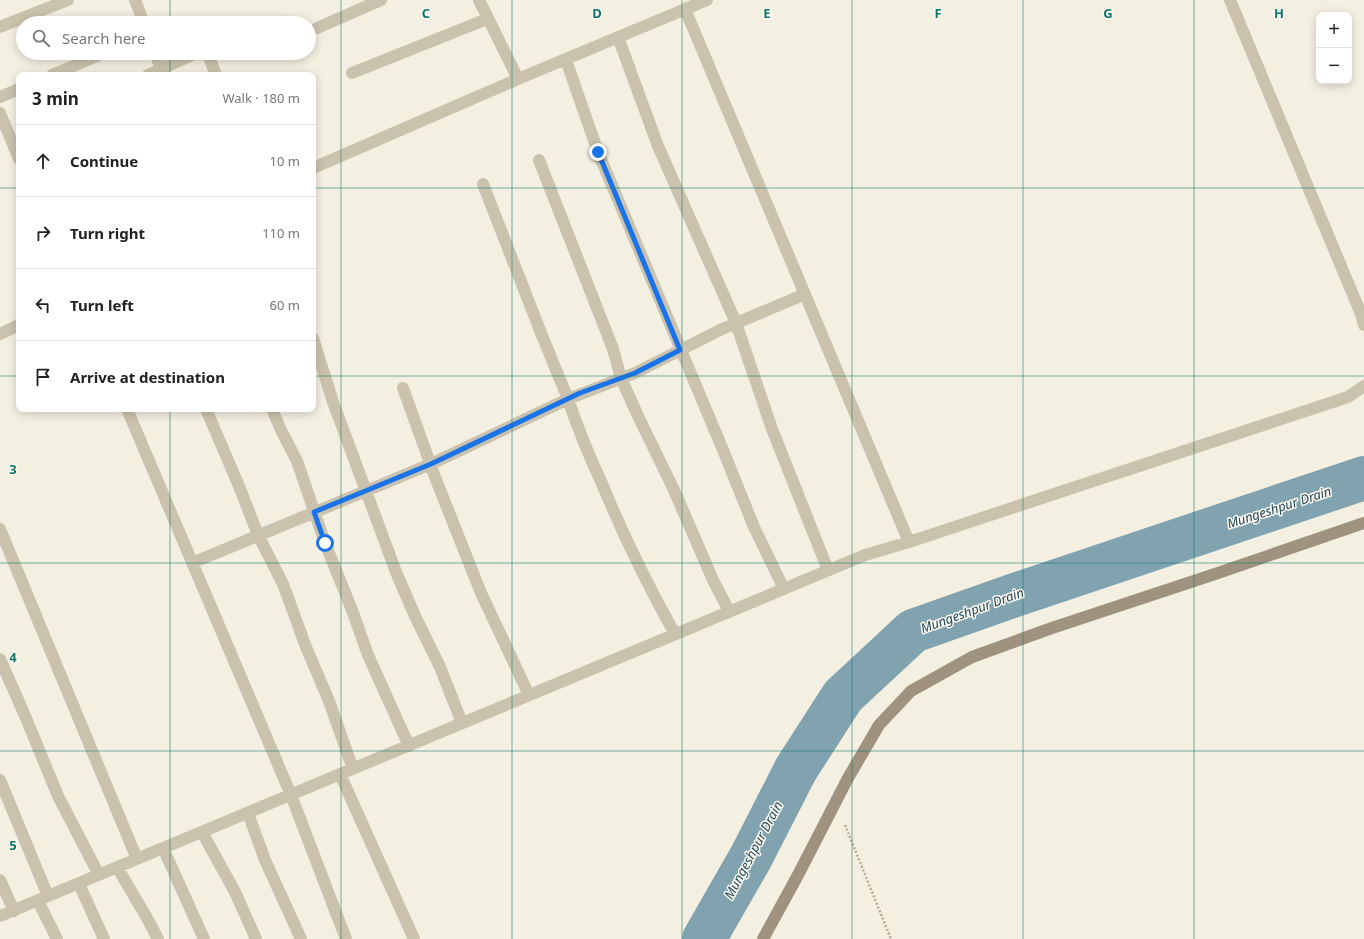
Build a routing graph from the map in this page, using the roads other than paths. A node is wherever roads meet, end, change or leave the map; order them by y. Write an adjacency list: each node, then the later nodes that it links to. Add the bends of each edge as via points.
1 (68, 0): 8 (street)
2 (135, 0): 9 (street)
3 (381, 0): 13 (street)
4 (478, 0): 10 (street)
5 (707, 0): 7 (street)
6 (1230, 0): 34 (street)
7 (685, 9): 14 (street); 33 (street)
8 (28, 16)
9 (141, 16)
10 (487, 18): 24 (street); 25 (street)
11 (16, 21): 12 (street)
12 (0, 27)
13 (317, 28)
14 (618, 38): 19 (street); 35 (street, via 658,146)
15 (87, 60): 21 (street)
16 (158, 60): 20 (street)
17 (181, 60): 20 (street)
18 (210, 60): 23 (street)
19 (566, 60): 25 (street); 39 (street, via 598,152)
20 (161, 69): 22 (street)
21 (59, 72)
22 (154, 72)
23 (215, 72)
24 (352, 73)
25 (518, 79): 31 (street)
26 (16, 90): 27 (street)
27 (0, 97)
28 (0, 112): 29 (street)
29 (14, 134)
30 (539, 160): 40 (street, via 613,349)
31 (316, 167)
32 (483, 184): 43 (street)
33 (805, 294): 35 (street); 53 (street)
34 (1363, 317)
35 (736, 323): 39 (street); 55 (street, via 772,429)
36 (16, 326): 37 (street)
37 (0, 334)
38 (316, 348): 48 (street)
39 (680, 350): 40 (street); 56 (street, via 754,527)
40 (621, 378): 43 (street); 57 (street)
41 (1364, 386): 53 (street, via 1348,397)
42 (403, 388): 47 (street)
43 (568, 399): 47 (street); 58 (street, via 618,522)
44 (128, 412): 54 (street)
45 (207, 412): 52 (street)
46 (273, 412): 49 (street, via 297,461)
47 (431, 464): 48 (street); 60 (street, via 481,593)
48 (366, 491): 49 (street); 61 (street, via 414,616 440,666)
49 (314, 512): 52 (street); 62 (street, via 368,655)
50 (1364, 523): 86 (street, via 972,657 911,691 879,725)
51 (0, 529): 70 (street)
52 (258, 535): 54 (street); 63 (street, via 283,584)
53 (909, 542): 55 (street, via 865,555)
54 (192, 563): 66 (street)
55 (828, 570): 56 (street)
56 (784, 589): 57 (street)
57 (729, 611): 58 (street)
58 (675, 634): 60 (street)
59 (0, 659): 72 (street, via 58,796)
60 (529, 695): 61 (street)
61 (462, 723): 62 (street)
62 (409, 746): 63 (street)
63 (353, 769): 64 (street)
64 (340, 774): 66 (street); 85 (street)
65 (0, 780): 75 (street)
66 (291, 795): 67 (street); 84 (street)
67 (248, 813): 68 (street); 83 (street, via 265,860)
68 (202, 832): 69 (street); 82 (street, via 235,892)
69 (163, 848): 70 (street); 81 (street)
70 (137, 859): 71 (street)
71 (117, 868): 72 (street); 80 (street)
72 (99, 875): 74 (street)
73 (0, 880): 76 (street)
74 (79, 884): 75 (street); 79 (street)
75 (43, 898): 76 (street); 78 (street)
76 (14, 911): 77 (street)
77 (0, 916)
78 (57, 939)
79 (104, 939)
80 (158, 939)
81 (204, 939)
82 (256, 939)
83 (301, 939)
84 (346, 939)
85 (414, 939)
86 (762, 939)

